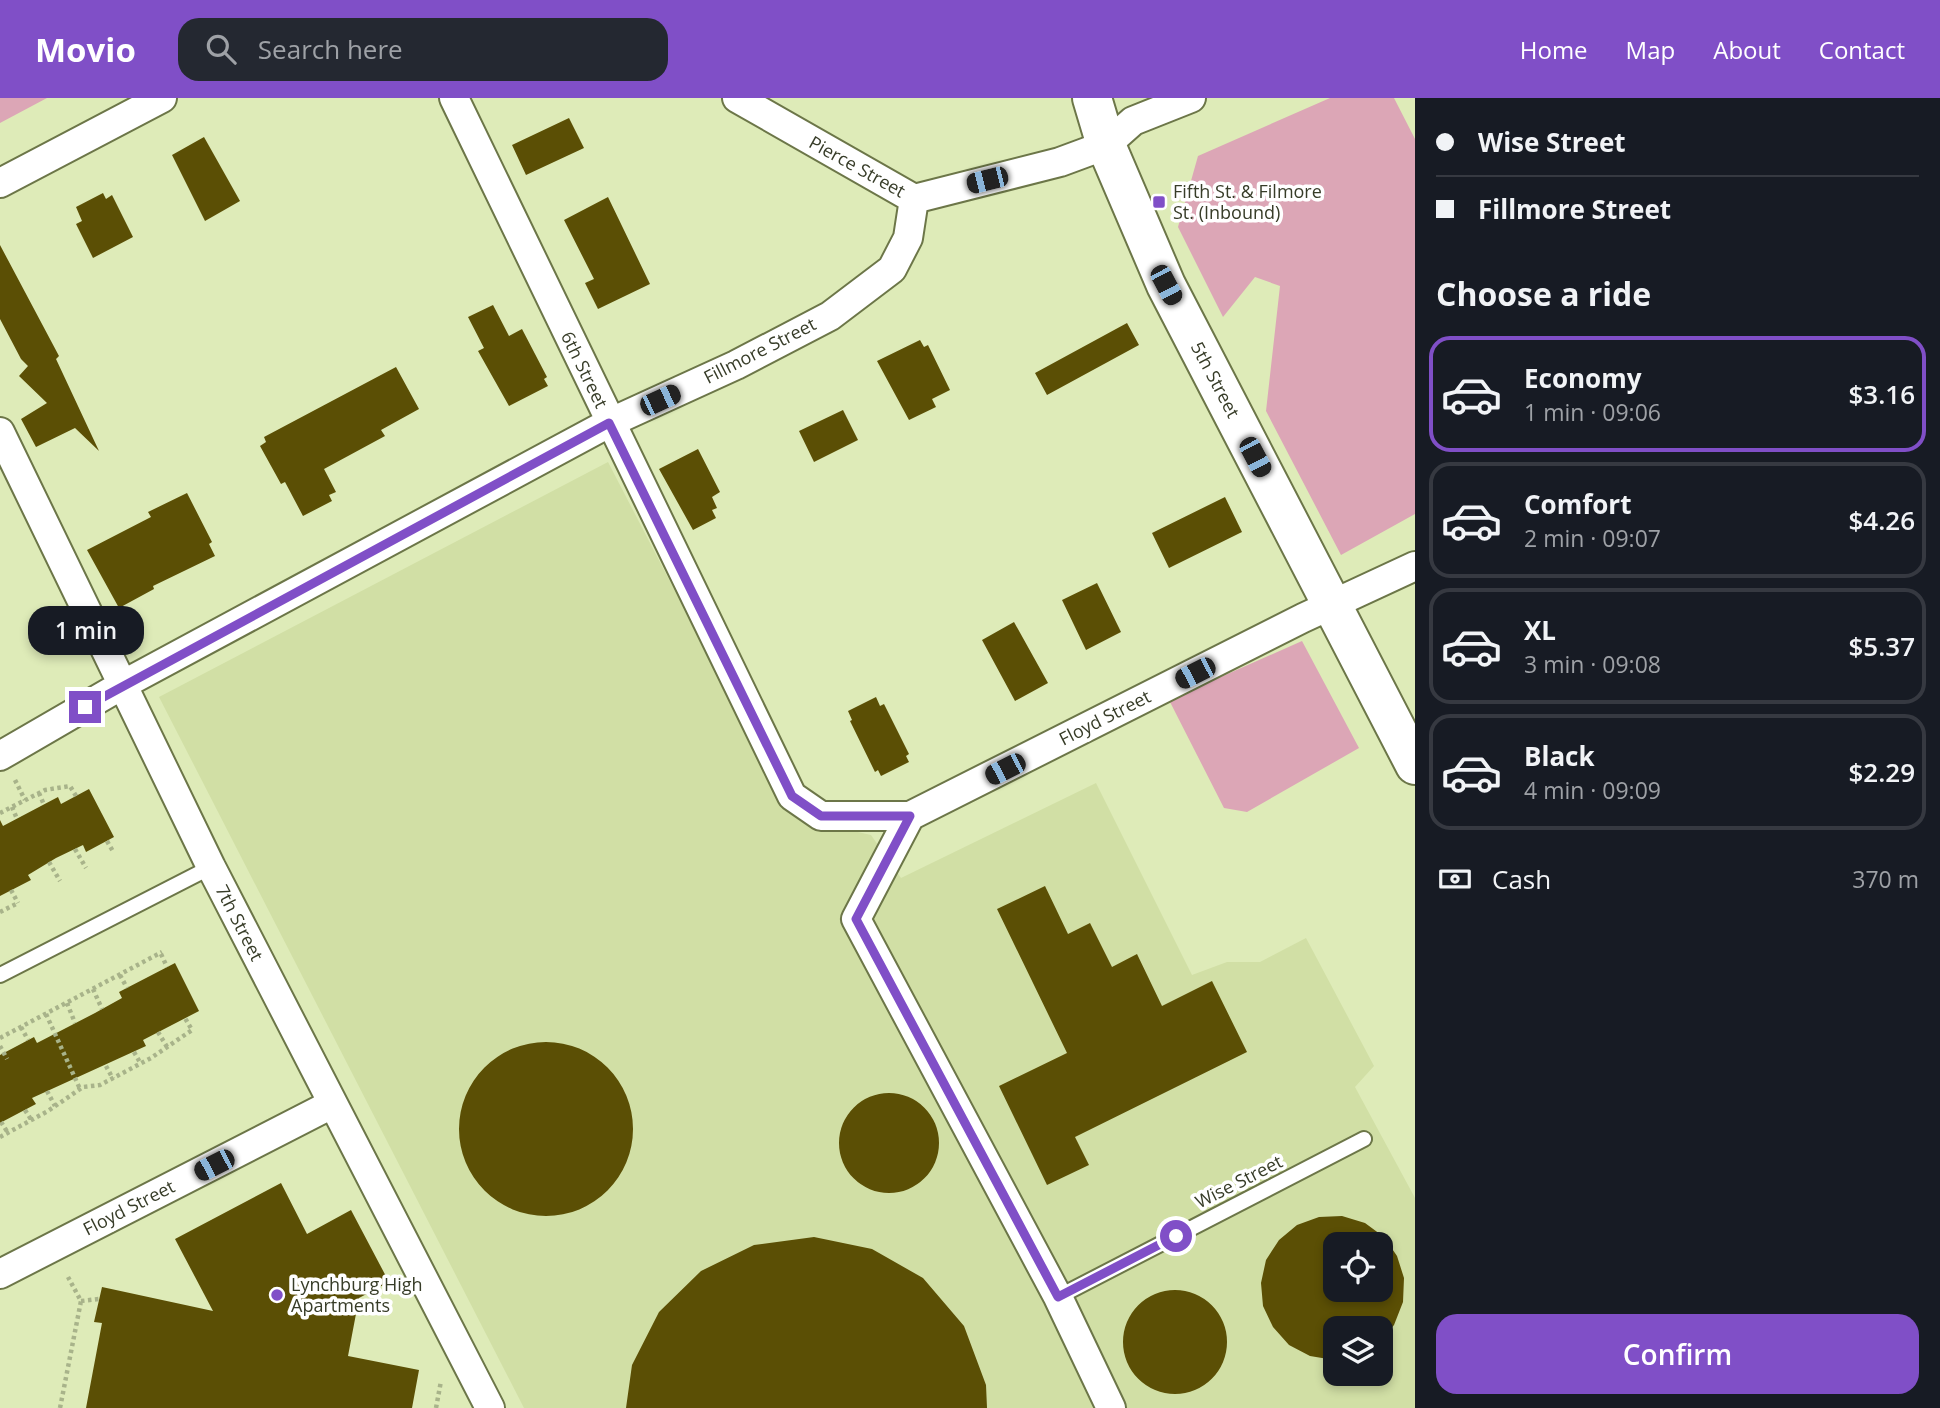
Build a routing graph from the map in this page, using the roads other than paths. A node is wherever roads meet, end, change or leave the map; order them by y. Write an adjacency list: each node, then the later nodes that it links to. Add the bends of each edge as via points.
1 (162, 98): 7 (street)
2 (454, 98): 9 (street, 6th Street)
3 (737, 98): 8 (street, Pierce Street)
4 (1092, 98): 6 (main road, 5th Street)
5 (1191, 98): 6 (street, via 1133,121)
6 (1106, 145): 8 (street, Pierce Street, via 1060,162); 12 (main road, 5th Street, via 1166,285)
7 (0, 183)
8 (914, 199): 9 (street, Fillmore Street, via 908,238 892,269 830,316)
9 (609, 423): 13 (street, Fillmore Street); 16 (street, 6th Street, via 792,796 821,816)
10 (0, 432): 13 (street, 7th Street)
11 (1415, 566): 12 (street, Floyd Street)
12 (1332, 604): 15 (main road, 5th Street); 16 (street, Floyd Street)
13 (124, 684): 14 (street, Fillmore Street); 17 (street, 7th Street)
14 (0, 756)
15 (1415, 765)
16 (910, 816): 22 (street, via 856,919)
17 (211, 867): 18 (lane); 19 (street, 7th Street)
18 (0, 975)
19 (332, 1104): 21 (street, Floyd Street); 23 (street, 7th Street)
20 (1363, 1139): 22 (lane, Wise Street)
21 (0, 1274)
22 (1058, 1297): 24 (street)
23 (490, 1408)
24 (1111, 1408)

